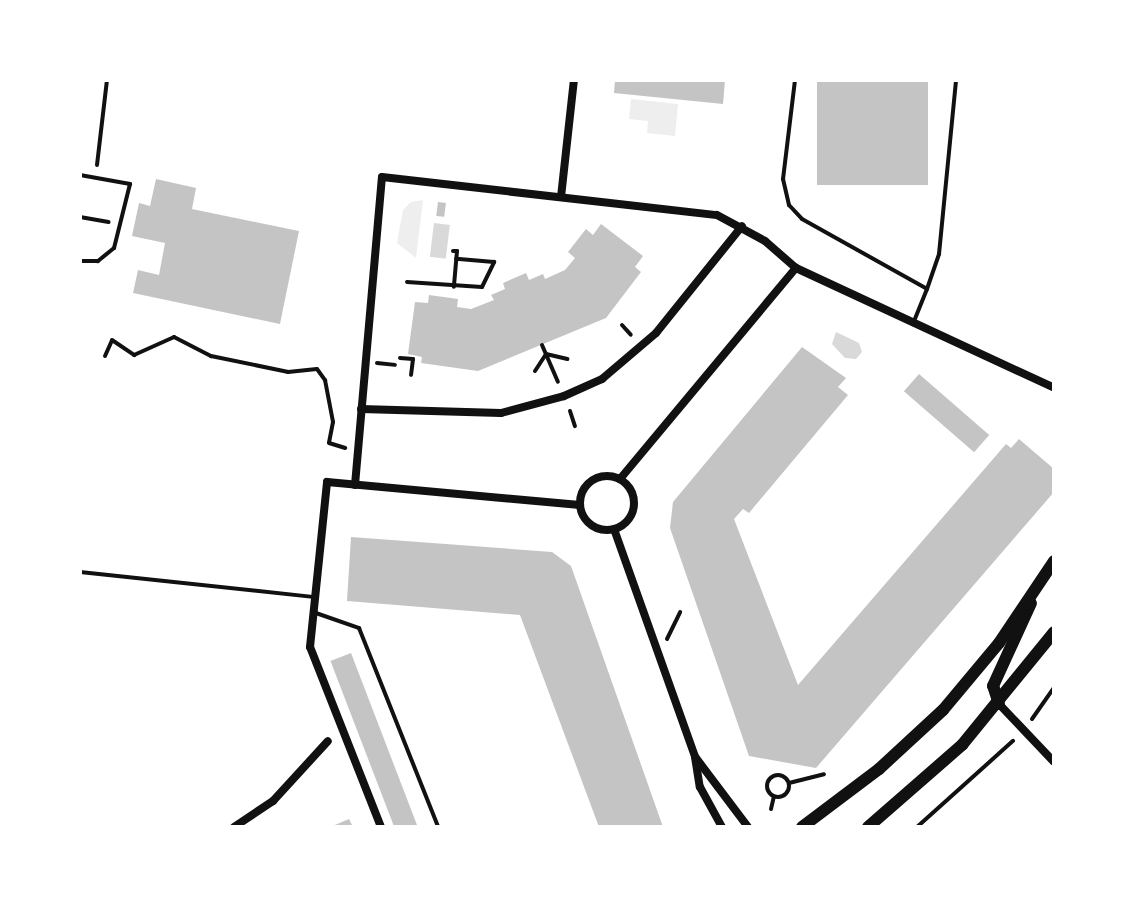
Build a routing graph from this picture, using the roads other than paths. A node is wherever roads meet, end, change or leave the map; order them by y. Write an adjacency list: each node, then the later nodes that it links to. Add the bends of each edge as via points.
1 (574, 80): 5 (street)
2 (795, 80): 9 (lane, via 783,179 789,205 802,219)
3 (956, 80): 9 (lane, via 939,254)
4 (80, 175): 7 (lane, via 130,184 114,248 98,261)
5 (561, 197): 6 (street, via 710,213); 12 (street, via 382,177)
6 (742, 226): 8 (street); 12 (street, via 656,333 602,379 552,400 489,415)
7 (80, 261)
8 (796, 268): 10 (street); 13 (street)
9 (927, 289): 10 (lane)
10 (913, 324): 11 (street)
11 (1054, 388)
12 (361, 409): 14 (street)
13 (620, 479): 15 (street, via 604,476 589,483); 16 (street, via 634,502 628,519)
14 (355, 485): 15 (street); 20 (street, via 327,482)
15 (580, 505): 16 (street, via 587,522)
16 (614, 529): 25 (street)
17 (1054, 561): 19 (main road)
18 (80, 572): 20 (lane)
19 (1034, 592): 23 (main road, via 1026,622 993,686); 32 (main road, via 943,710 879,769)
20 (313, 597): 21 (street)
21 (311, 612): 28 (street, via 314,663); 29 (lane, via 359,628)
22 (1054, 632): 23 (main road)
23 (999, 704): 26 (street); 33 (main road)
24 (328, 741): 27 (street, via 273,801)
25 (695, 757): 30 (street, via 700,787); 31 (street)
26 (1054, 762)
27 (234, 827)
28 (381, 827)
29 (438, 827)
30 (722, 827)
31 (748, 827)
32 (802, 827)
33 (868, 827)

